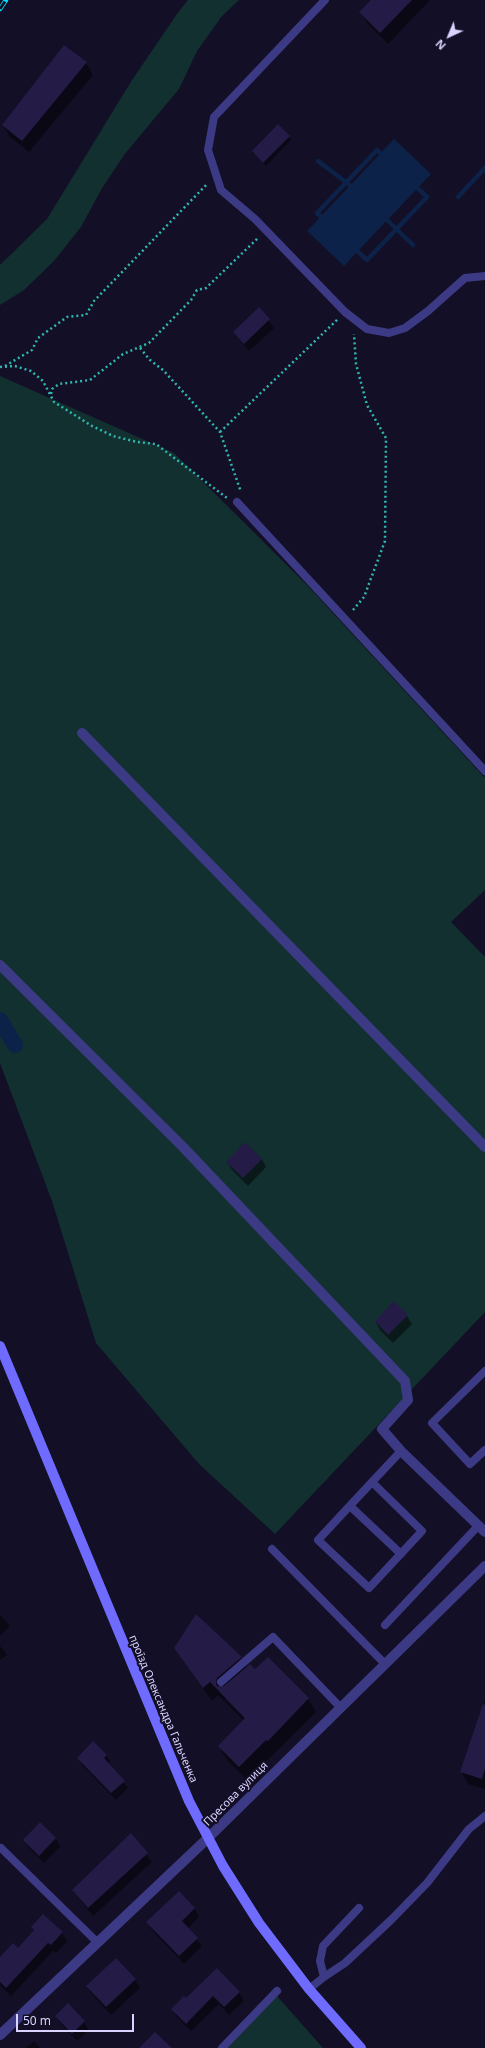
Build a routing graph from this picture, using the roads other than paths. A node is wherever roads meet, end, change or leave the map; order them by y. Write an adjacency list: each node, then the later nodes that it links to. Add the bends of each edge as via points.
1 (325, 0): 2 (lane, via 214,117 208,150 222,190 345,312 367,329 389,333 404,328 428,311 465,278)
2 (485, 276)
3 (237, 502): 5 (lane)
4 (82, 733): 7 (street)
5 (485, 771)
6 (0, 965): 11 (street, via 183,1148 404,1381 408,1400 382,1429)
7 (485, 1147)
8 (0, 1346): 23 (main road, проїзд Олександра Гальченка, via 189,1801)
9 (485, 1371): 10 (lane, via 432,1423 470,1464)
10 (485, 1450)
11 (401, 1451): 12 (lane); 14 (street)
12 (372, 1482): 13 (lane); 16 (lane, via 422,1531)
13 (350, 1506): 16 (lane); 16 (lane, via 318,1540 369,1588)
14 (482, 1528): 18 (lane)
15 (272, 1549): 19 (lane)
16 (401, 1554)
17 (485, 1566): 19 (street, Пресова вулиця)
18 (385, 1625)
19 (385, 1664): 21 (street, Пресова вулиця)
20 (221, 1682): 21 (lane, via 273,1637)
21 (340, 1707): 23 (street, Пресова вулиця)
22 (485, 1816): 27 (lane, via 469,1829 427,1883 392,1920 345,1963)
23 (208, 1838): 26 (street, Пресова вулиця); 28 (main road, проїзд Олександра Гальченка, via 222,1866 255,1917)
24 (1, 1848): 26 (lane)
25 (359, 1908): 27 (lane, via 323,1946 320,1961)
26 (97, 1942): 30 (street, Пресова вулиця)
27 (324, 1977): 28 (lane)
28 (309, 1989): 32 (main road, проїзд Олександра Гальченка)
29 (277, 1991): 31 (lane)
30 (0, 2035)
31 (222, 2048)
32 (361, 2048)

